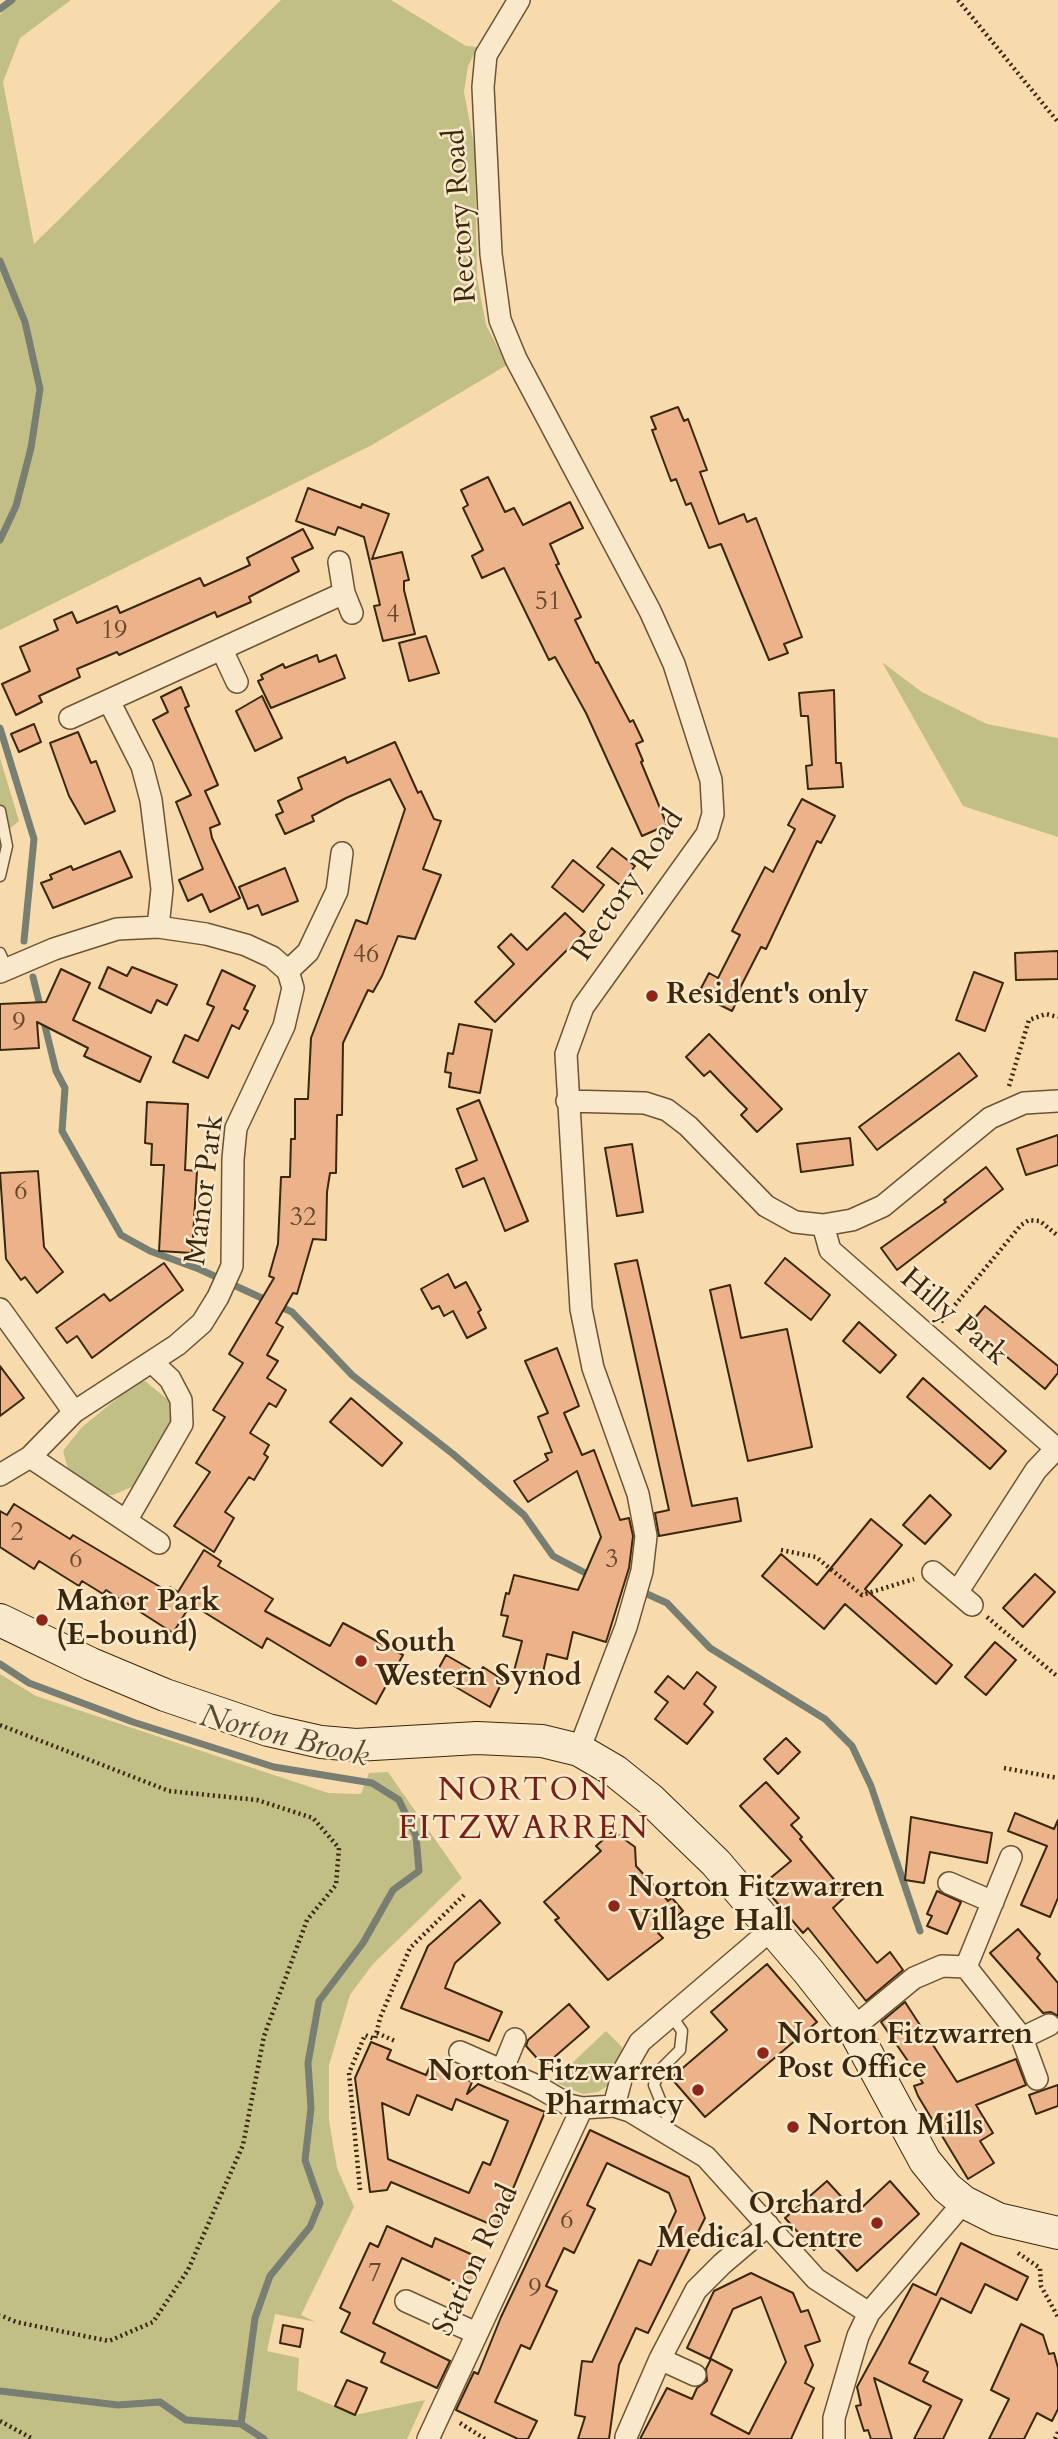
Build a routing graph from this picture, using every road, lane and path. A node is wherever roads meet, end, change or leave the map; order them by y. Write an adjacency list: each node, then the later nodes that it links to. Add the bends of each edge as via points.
1 (519, 0): 18 (street, Rectory Road, via 486,55 483,87 491,254 500,320 674,664 711,780 713,814 707,834 583,1007 566,1054)
2 (958, 0): 3 (path)
3 (1058, 122)
4 (339, 562): 5 (street)
5 (344, 593): 6 (street); 7 (street)
6 (352, 613)
7 (222, 650): 8 (street); 9 (street)
8 (237, 682)
9 (108, 701): 10 (street); 14 (street, via 142,766 151,800 162,889)
10 (70, 718)
11 (0, 811): 13 (lane, via 7,846)
12 (342, 853): 16 (street, via 337,891 308,952)
13 (0, 876)
14 (158, 927): 15 (street, via 117,929); 16 (street, via 246,945)
15 (2, 965)
16 (288, 971): 25 (street, Manor Park, via 293,988 284,1026 236,1128 232,1266 202,1323)
17 (1058, 1017): 20 (path, via 1046,1014 1029,1020 1009,1087)
18 (567, 1101): 21 (street, via 645,1103 667,1110 766,1206 795,1222); 38 (street, Rectory Road, via 581,1309 593,1368 638,1494 646,1536 629,1617)
19 (1058, 1101): 20 (street)
20 (1012, 1108): 21 (street, via 990,1118 883,1206 852,1220)
21 (823, 1225): 24 (street, Hilly Park, via 830,1250)
22 (1058, 1236): 24 (path, via 1040,1221 1029,1220 1021,1226)
23 (0, 1309): 26 (street)
24 (929, 1337): 27 (street, Hilly Park)
25 (153, 1363): 26 (street, Manor Park); 30 (street, via 170,1379 181,1400 182,1424)
26 (74, 1412): 28 (street, Manor Park)
27 (1057, 1450): 34 (street, Hilly Park, via 1037,1470)
28 (30, 1457): 29 (street, Manor Park); 30 (street)
29 (0, 1475)
30 (126, 1521): 31 (street)
31 (159, 1543)
32 (782, 1550): 33 (path, via 816,1557 862,1595)
33 (933, 1572): 34 (street)
34 (965, 1598): 36 (path)
35 (0, 1620): 38 (main road, via 165,1695 268,1730 321,1742 397,1745 508,1738)
36 (1058, 1677)
37 (0, 1725): 67 (path, via 169,1791 257,1800 313,1818 340,1849 336,1885 307,1920 264,2036 243,2145 188,2270 153,2322 109,2341)
38 (579, 1750): 45 (main road, via 651,1800 716,1863)
39 (1004, 1768): 40 (path)
40 (1058, 1778)
41 (1011, 1857): 44 (street)
42 (949, 1883): 44 (street)
43 (464, 1895): 50 (path, via 410,1948)
44 (993, 1902): 46 (street)
45 (772, 1929): 47 (street); 49 (main road)
46 (966, 1967): 49 (street, via 942,1966 914,1978); 51 (street)
47 (671, 2015): 57 (street, via 632,2053); 59 (lane, via 682,2031 680,2050 660,2070 654,2085 668,2119)
48 (1049, 2025): 51 (street)
49 (853, 2028): 61 (main road, via 925,2161)
50 (377, 2034): 53 (path); 60 (path, via 374,2039 365,2035 349,2073)
51 (1021, 2038): 56 (street)
52 (515, 2039): 55 (street)
53 (395, 2041)
54 (460, 2052): 55 (street)
55 (502, 2071): 58 (street)
56 (1037, 2079)
57 (614, 2106): 58 (street); 59 (street)
58 (582, 2108): 69 (street, Station Road)
59 (662, 2130): 62 (street, via 706,2157)
60 (360, 2190)
61 (964, 2202): 63 (main road); 66 (street)
62 (768, 2225): 66 (street, via 816,2279); 70 (street, via 696,2290)
63 (1020, 2226): 64 (main road); 68 (path, via 1014,2247 1040,2268 1041,2286)
64 (1058, 2233)
65 (406, 2301): 69 (street)
66 (869, 2313): 79 (street, via 837,2405)
67 (0, 2315)
68 (1058, 2317)
69 (476, 2333): 72 (street, Station Road)
70 (660, 2359): 71 (street); 75 (street)
71 (695, 2375)
72 (440, 2413): 77 (street, Station Road); 78 (path)
73 (0, 2421): 76 (path)
74 (1058, 2432): 80 (path)
75 (626, 2437)
76 (33, 2439)
77 (428, 2439)
78 (485, 2439)
79 (834, 2439)
80 (1055, 2439)

